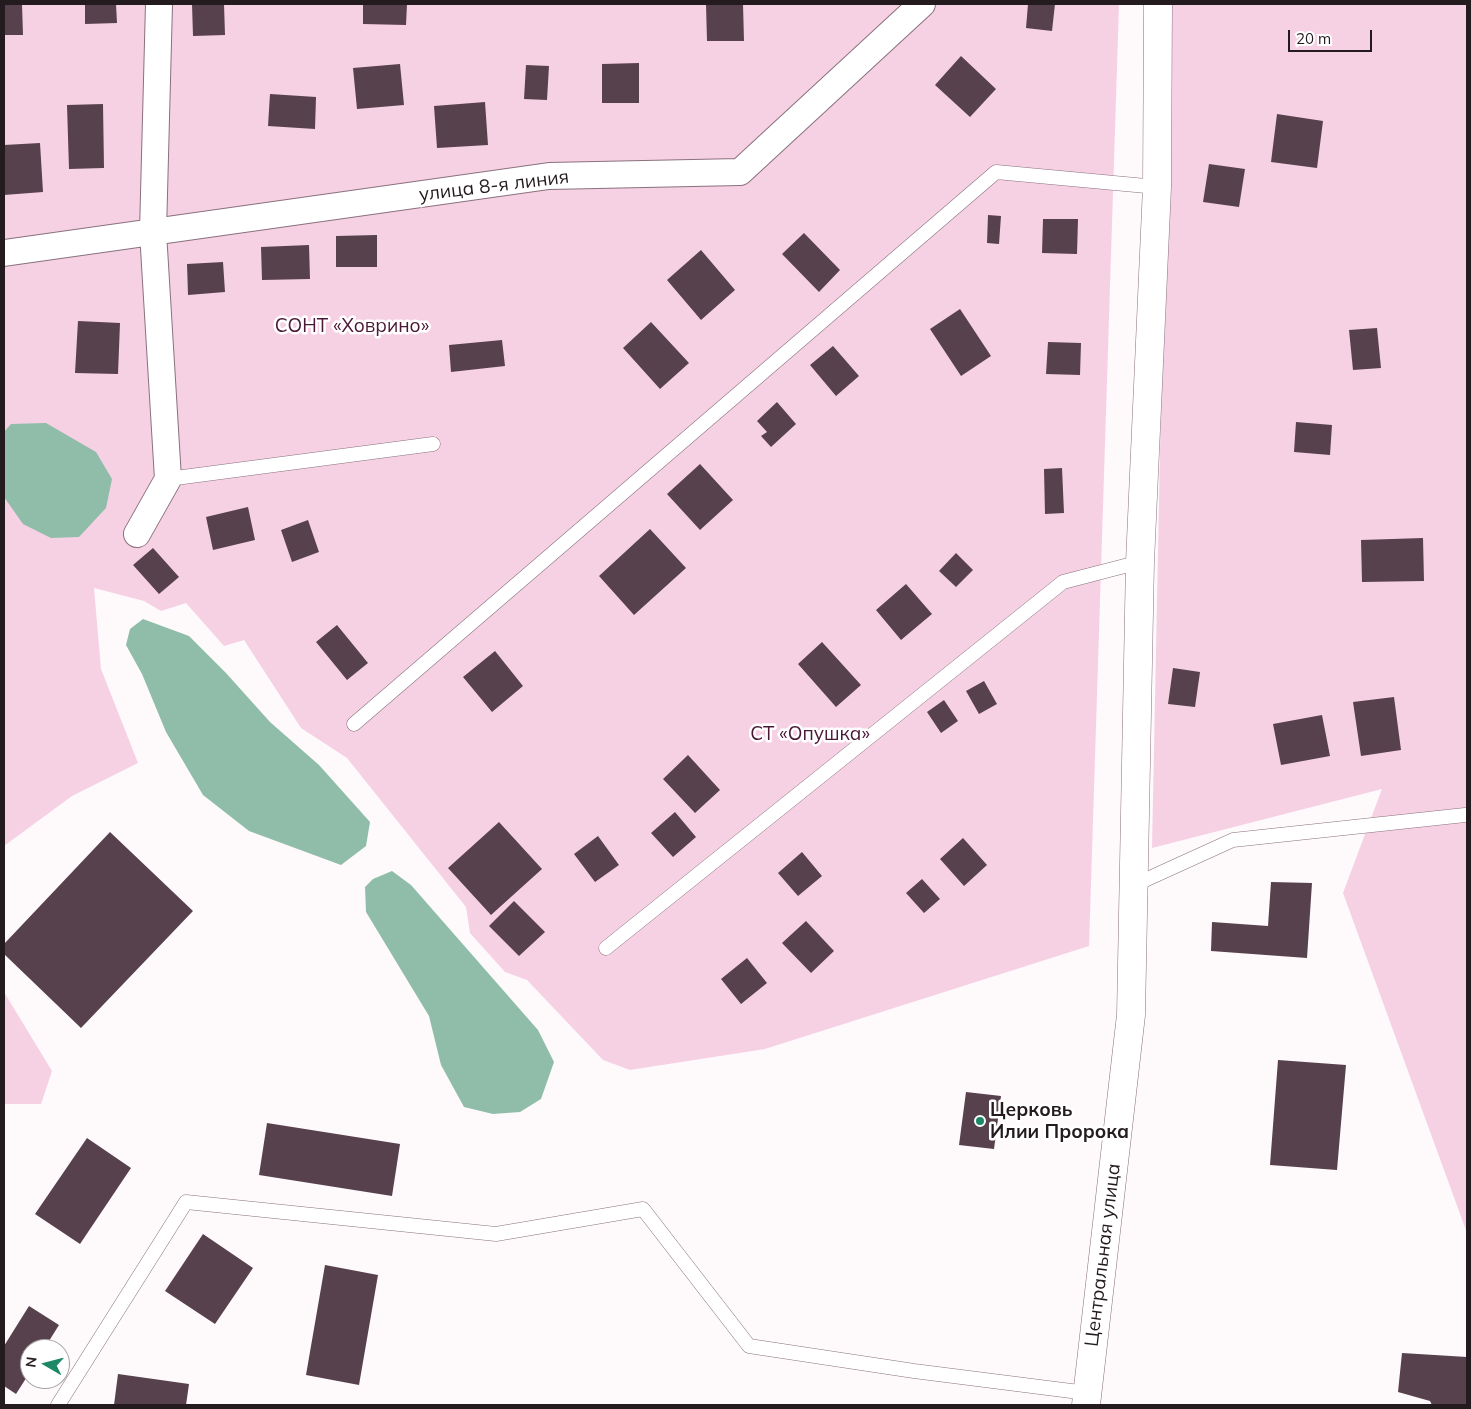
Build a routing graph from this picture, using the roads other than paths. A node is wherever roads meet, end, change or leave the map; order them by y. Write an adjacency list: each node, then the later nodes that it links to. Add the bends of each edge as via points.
1 (159, 4): 5 (street)
2 (922, 4): 5 (street, улица 8-я линия, via 740,172 549,176)
3 (1158, 4): 4 (street, Центральная улица)
4 (1157, 187): 10 (street, Центральная улица); 11 (lane, via 996,172)
5 (153, 232): 6 (street, улица 8-я линия); 8 (street)
6 (4, 252)
7 (433, 444): 8 (lane)
8 (168, 479): 9 (street)
9 (137, 534)
10 (1140, 562): 13 (street, Центральная улица); 14 (lane, via 1064,582)
11 (354, 724)
12 (1465, 815): 13 (lane, via 1233,840)
13 (1134, 885): 15 (street, Центральная улица, via 1131,1015)
14 (606, 948)
15 (1087, 1399): 16 (lane, via 749,1346 644,1209 496,1234 186,1202)
16 (58, 1405)

